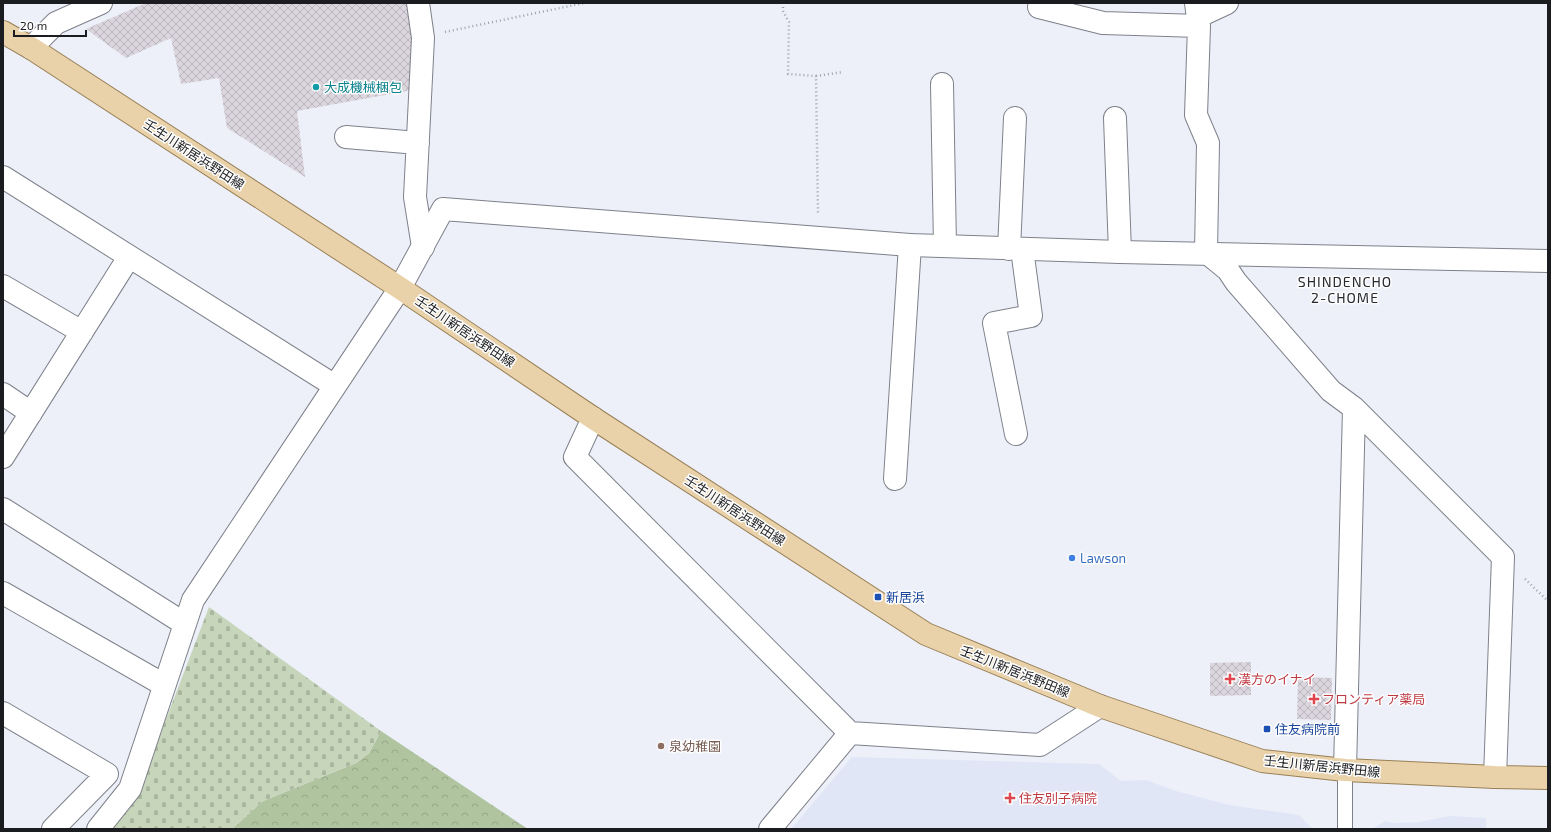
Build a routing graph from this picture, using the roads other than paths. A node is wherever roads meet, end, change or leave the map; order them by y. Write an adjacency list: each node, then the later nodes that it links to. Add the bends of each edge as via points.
1 (101, 3): 7 (street, via 56,23)
2 (418, 3): 12 (street, via 423,36)
3 (1227, 3): 5 (street)
4 (1039, 8): 5 (street, via 1102,23)
5 (1198, 15): 19 (street, via 1196,115 1208,142)
6 (3, 32): 7 (main road, 壬生川新居浜野田線)
7 (31, 48): 23 (main road, 壬生川新居浜野田線)
8 (942, 84): 15 (street)
9 (1015, 118): 17 (street)
10 (1115, 118): 18 (street)
11 (346, 137): 12 (street)
12 (418, 143): 16 (street, via 415,197)
13 (3, 177): 20 (street)
14 (910, 246): 15 (street); 16 (street, via 442,209); 32 (street)
15 (945, 246): 17 (street)
16 (422, 247): 23 (street)
17 (1016, 249): 18 (street); 30 (street, via 1031,316 994,323)
18 (1120, 252): 19 (street)
19 (1206, 252): 21 (street); 27 (street, via 1228,270 1331,391)
20 (129, 257): 24 (street); 25 (street)
21 (1548, 261)
22 (3, 286): 24 (street)
23 (400, 288): 25 (street); 29 (main road, 壬生川新居浜野田線)
24 (82, 332): 28 (street)
25 (335, 386): 35 (street, via 193,600)
26 (3, 394): 28 (street)
27 (1354, 408): 40 (street); 41 (street, via 1503,557)
28 (31, 413): 31 (street)
29 (593, 418): 37 (main road, 壬生川新居浜野田線, via 926,634); 39 (street, via 575,457)
30 (1016, 434)
31 (3, 457)
32 (895, 479)
33 (3, 509): 35 (street)
34 (3, 593): 36 (street)
35 (185, 624): 36 (street)
36 (164, 686): 44 (street, via 130,789)
37 (1100, 706): 39 (street, via 1040,745); 40 (main road, 壬生川新居浜野田線, via 1262,761)
38 (3, 713): 43 (street, via 106,774)
39 (850, 733): 45 (street)
40 (1345, 770): 41 (main road, 壬生川新居浜野田線); 46 (lane)
41 (1495, 777): 42 (main road, 壬生川新居浜野田線)
42 (1548, 778)
43 (53, 829)
44 (98, 829)
45 (770, 829)
46 (1344, 829)

